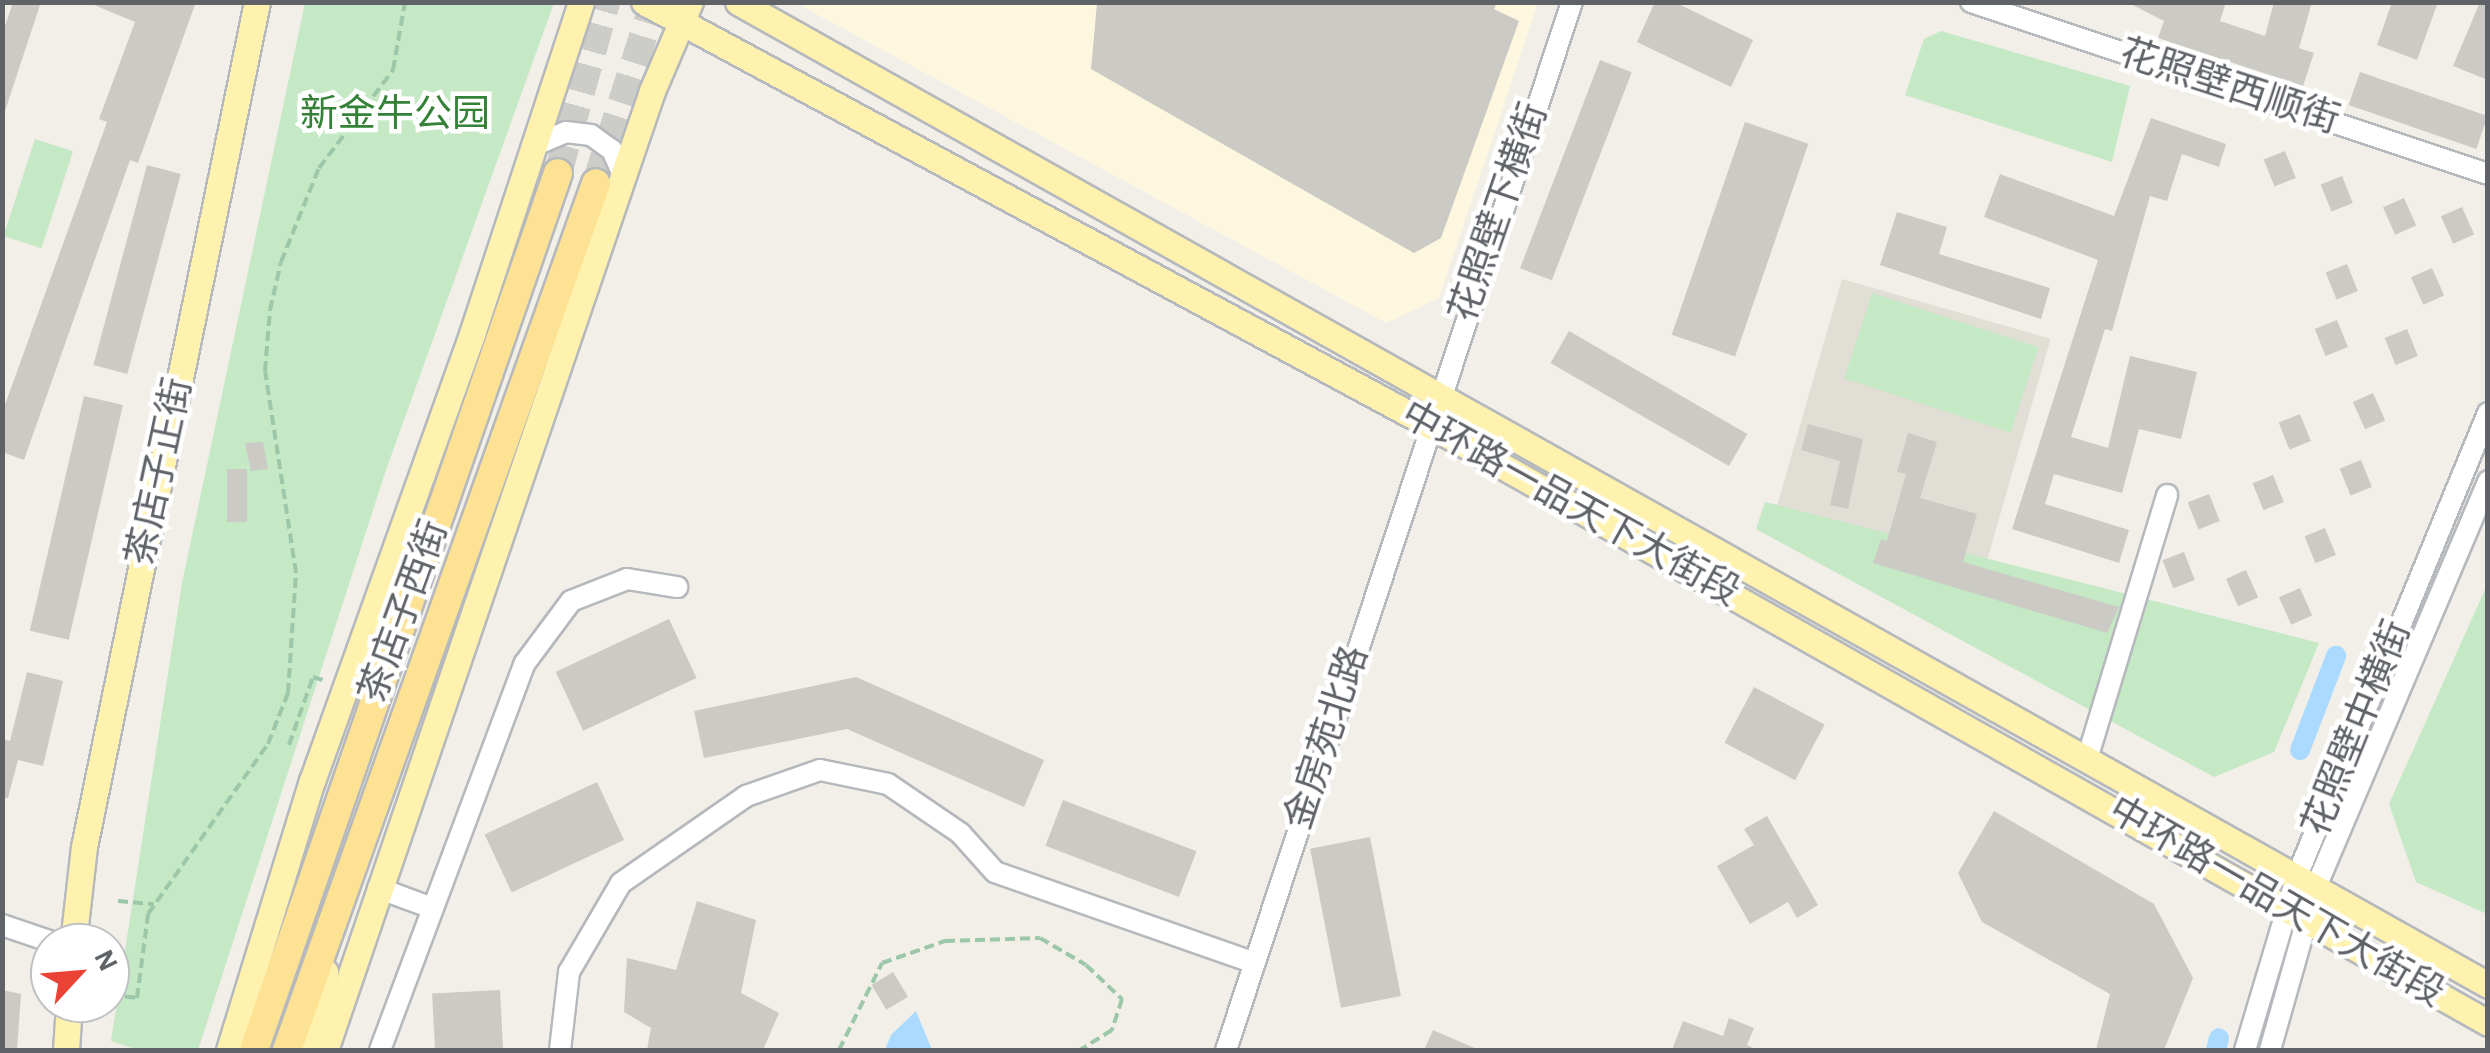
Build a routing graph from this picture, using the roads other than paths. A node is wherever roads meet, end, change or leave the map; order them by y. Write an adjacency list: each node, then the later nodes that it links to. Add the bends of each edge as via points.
1 (257, 2): 25 (main road, 茶店子正街, via 84,847)
2 (580, 2): 8 (main road)
3 (644, 2): 7 (main road, 中环路一品天下大街段)
4 (738, 2): 13 (main road, 中环路一品天下大街段)
5 (1572, 2): 13 (street, 花照壁下横街)
6 (1970, 2): 11 (street, 花照壁西顺街)
7 (685, 13): 10 (main road); 15 (main road, 中环路一品天下大街段)
8 (533, 146): 10 (street, via 566,132 591,135 612,150); 33 (main road, via 312,782)
9 (558, 174): 34 (highway, 茶店子西街)
10 (623, 174): 22 (main road)
11 (2488, 174)
12 (596, 183): 21 (highway)
13 (1438, 396): 15 (street, 花照壁下横街); 19 (main road, 中环路一品天下大街段)
14 (2488, 413): 20 (street, 花照壁中横街)
15 (1428, 424): 24 (main road, 中环路一品天下大街段); 28 (street, 金房苑北路)
16 (2488, 481): 20 (street, 花照壁中横街)
17 (2167, 496): 19 (street)
18 (677, 587): 23 (street, via 627,578 571,601 525,662)
19 (2087, 759): 20 (main road, 中环路一品天下大街段)
20 (2307, 881): 24 (street, 花照壁中横街); 29 (main road, 中环路一品天下大街段)
21 (342, 888): 35 (highway); 36 (main road)
22 (378, 888): 23 (street); 37 (main road)
23 (432, 908): 38 (street)
24 (2296, 914): 31 (main road, 中环路一品天下大街段); 41 (street, 花照壁中横街); 42 (street, 花照壁中横街)
25 (75, 923)
26 (2, 925): 27 (street)
27 (30, 935)
28 (1255, 963): 39 (street, via 995,872 960,833 888,784 820,770 746,796 621,883 569,972); 40 (street, 金房苑北路)
29 (2488, 985)
30 (68, 1023): 32 (main road)
31 (2488, 1023)
32 (66, 1050)
33 (229, 1050)
34 (254, 1050)
35 (286, 1050)
36 (309, 1050)
37 (325, 1050)
38 (380, 1050)
39 (560, 1050)
40 (1226, 1050)
41 (2245, 1050)
42 (2270, 1050)

